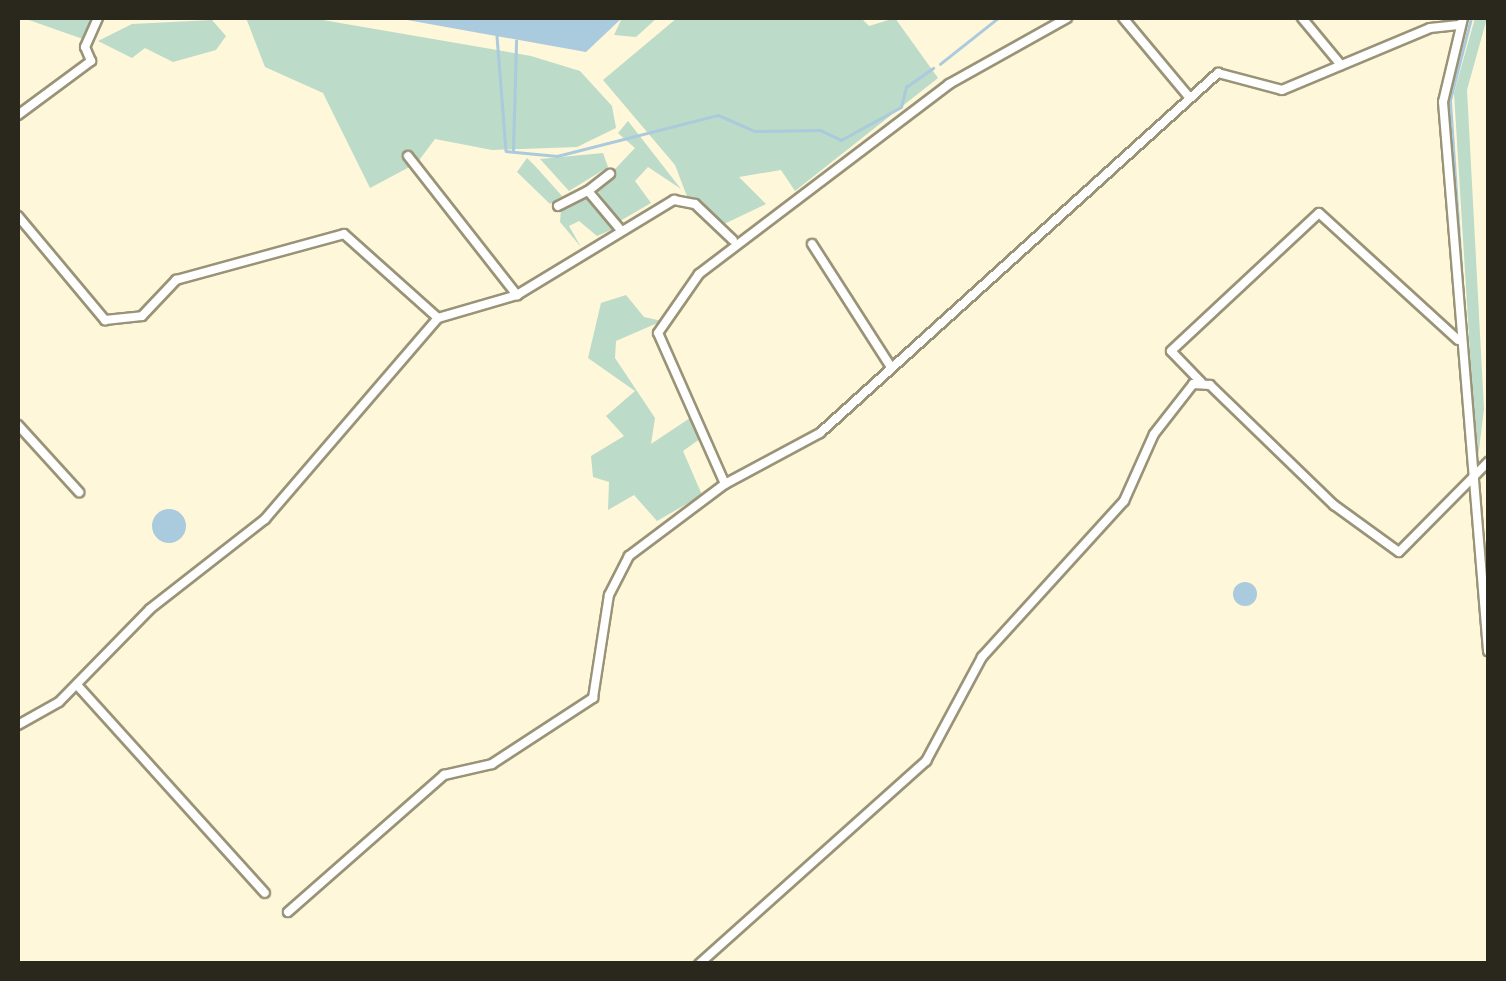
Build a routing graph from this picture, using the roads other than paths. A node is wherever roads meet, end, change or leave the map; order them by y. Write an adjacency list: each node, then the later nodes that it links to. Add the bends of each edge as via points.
1 (98, 18): 8 (street, via 85,47 91,61)
2 (1067, 18): 15 (street, via 949,84)
3 (1123, 18): 7 (street)
4 (1302, 18): 6 (street)
5 (1462, 21): 6 (street); 19 (street, via 1443,102)
6 (1341, 65): 7 (street, via 1282,90 1218,74)
7 (1190, 98): 20 (street)
8 (18, 115)
9 (408, 156): 17 (street)
10 (610, 174): 11 (street)
11 (588, 191): 12 (street); 14 (street)
12 (558, 206)
13 (18, 216): 18 (street, via 105,320 142,316 176,280 344,234)
14 (619, 228): 15 (street, via 683,198); 17 (street)
15 (733, 240): 25 (street, via 658,333)
16 (812, 244): 20 (street)
17 (517, 294): 18 (street)
18 (438, 318): 28 (street, via 265,519 150,610)
19 (1458, 340): 21 (street, via 1318,213 1171,350); 24 (street)
20 (891, 368): 25 (street, via 820,433)
21 (1201, 382): 24 (street, via 1399,552); 32 (street, via 1154,434 1124,501 982,657 926,761)
22 (18, 425): 26 (street)
23 (1488, 462): 24 (street)
24 (1476, 472): 27 (street)
25 (725, 484): 31 (street, via 629,556 609,594 592,698 492,764 444,776)
26 (79, 492)
27 (1488, 652)
28 (77, 685): 29 (street); 30 (street)
29 (18, 725)
30 (265, 893)
31 (288, 912)
32 (698, 964)

